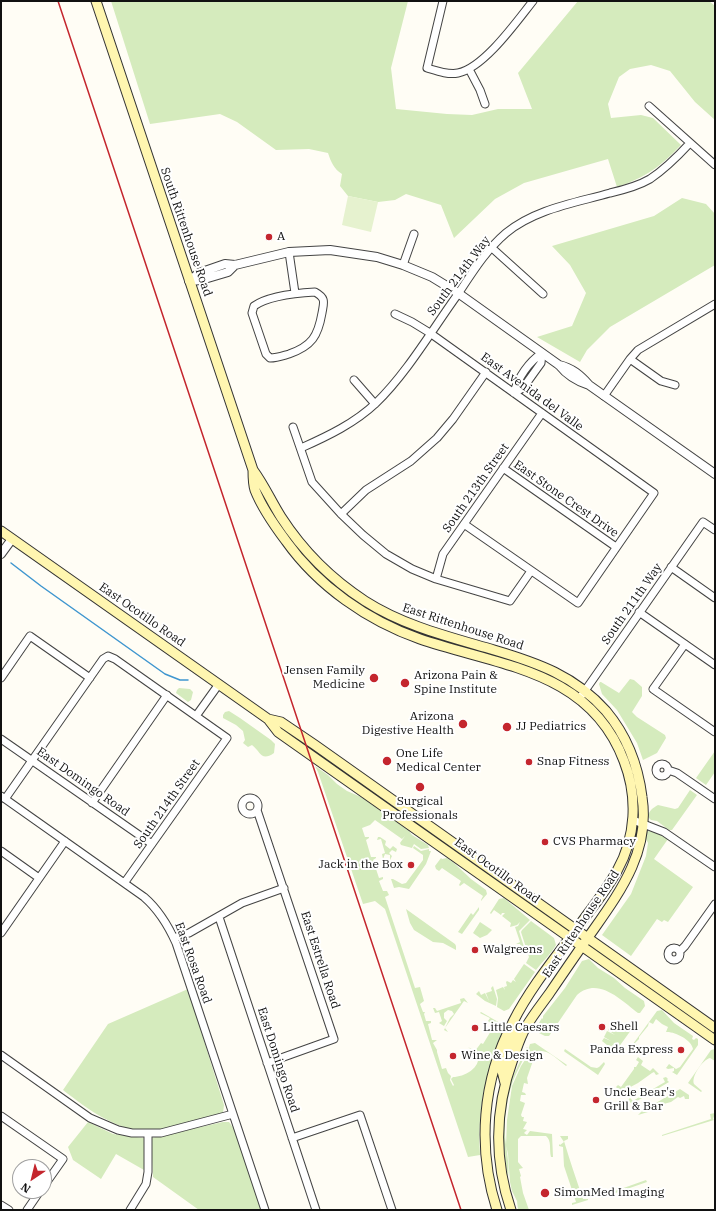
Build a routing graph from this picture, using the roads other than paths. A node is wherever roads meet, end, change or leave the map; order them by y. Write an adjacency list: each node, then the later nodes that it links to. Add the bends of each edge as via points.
1 (96, 1): 13 (main road, South Rittenhouse Road)
2 (443, 1): 4 (street, via 427,68 446,73)
3 (533, 1): 4 (street, via 480,62)
4 (469, 69): 5 (street)
5 (485, 104)
6 (649, 106): 7 (street)
7 (690, 143): 8 (street); 10 (street, South 214th Way, via 669,165 649,180 627,189 541,213 506,233)
8 (715, 165)
9 (414, 234): 12 (street)
10 (492, 248): 15 (street, South 214th Way); 16 (street)
11 (289, 252): 12 (street, via 350,252); 13 (street, via 235,265 225,264 199,273); 14 (street)
12 (403, 265): 15 (street, via 432,277)
13 (190, 281): 32 (main road, South Rittenhouse Road)
14 (295, 293): 14 (street, via 315,292 322,296 324,302 320,327 301,350 270,358 266,354 252,313 254,306 259,302)
15 (458, 293): 19 (street, South 214th Way); 20 (street)
16 (543, 294)
17 (715, 304): 21 (street, via 638,350)
18 (395, 314): 19 (street, East Avenida del Valle)
19 (430, 333): 22 (street, East Avenida del Valle); 27 (street, South 214th Way)
20 (542, 353): 25 (street, via 534,358 516,383); 26 (street, via 578,382 589,385)
21 (630, 359): 24 (street, via 661,381); 26 (street)
22 (486, 372): 25 (street, East Avenida del Valle); 34 (street, via 437,438 411,461 366,490)
23 (354, 380): 27 (street)
24 (675, 385)
25 (514, 393): 28 (street, East Avenida del Valle)
26 (604, 396): 33 (street)
27 (376, 404): 30 (street, South 214th Way, via 350,423)
28 (542, 413): 31 (street, South 213th Street); 39 (street, East Avenida del Valle, via 654,493)
29 (293, 427): 30 (street)
30 (301, 448): 34 (street, via 312,482)
31 (503, 468): 35 (street, South 213th Street); 39 (street, East Stone Crest Drive)
32 (253, 470): 51 (main road, East Rittenhouse Road, via 254,488 289,546 330,589 355,607 419,639 544,677 567,690)
33 (714, 472)
34 (341, 514): 43 (street, via 386,554)
35 (464, 524): 42 (street); 43 (street, South 213th Street, via 443,554)
36 (715, 530): 41 (street, South 211th Way, via 703,522)
37 (1, 531): 38 (main road, East Ocotillo Road)
38 (12, 539): 40 (street); 50 (main road, East Ocotillo Road)
39 (616, 547): 42 (street, via 578,603)
40 (1, 554)
41 (671, 567): 44 (street); 45 (street, South 211th Way)
42 (531, 571): 43 (street, via 510,601)
43 (436, 579)
44 (715, 598)
45 (639, 612): 46 (street); 51 (street, South 211th Way)
46 (685, 644): 47 (street); 55 (street, via 653,689)
47 (715, 665)
48 (1, 678): 49 (street, via 30,636)
49 (90, 678): 52 (street, via 108,656); 57 (street)
50 (219, 684): 53 (street); 54 (main road, East Ocotillo Road)
51 (582, 694): 63 (main road, East Rittenhouse Road, via 609,731 621,754 631,788); 64 (main road, East Rittenhouse Road, via 596,701 615,722 629,747 640,784)
52 (167, 695): 53 (street); 61 (street)
53 (196, 716): 66 (street, South 214th Street, via 227,738)
54 (268, 719): 69 (main road, East Ocotillo Road, via 281,722 293,730); 70 (main road, East Ocotillo Road, via 278,732)
55 (715, 732)
56 (1, 739): 57 (street, East Domingo Road)
57 (32, 760): 59 (street); 61 (street, East Domingo Road)
58 (668, 770): 60 (street, via 677,773)
59 (3, 797): 65 (street, East Rosa Road)
60 (715, 799)
61 (92, 803): 66 (street, East Domingo Road)
62 (257, 810): 73 (street, East Estrella Road)
63 (634, 820): 64 (street); 76 (main road, East Rittenhouse Road, via 629,842 617,871)
64 (643, 823): 68 (street, via 664,832); 80 (main road, East Rittenhouse Road, via 634,864 627,880)
65 (65, 841): 71 (street); 72 (street, East Rosa Road)
66 (152, 844): 72 (street, South 214th Street)
67 (1, 851): 71 (street)
68 (715, 867)
69 (494, 872): 70 (main road, via 492,875); 76 (main road, East Ocotillo Road)
70 (484, 876): 79 (main road, East Ocotillo Road)
71 (39, 878): 77 (street)
72 (125, 882): 78 (street, East Rosa Road, via 152,904 166,921)
73 (284, 888): 75 (street, via 242,903); 87 (street, East Estrella Road, via 334,1039)
74 (715, 904): 82 (street)
75 (219, 917): 78 (street, via 189,934); 87 (street, East Domingo Road)
76 (577, 930): 79 (main road, East Rittenhouse Road); 80 (main road, East Ocotillo Road)
77 (1, 933)
78 (174, 938): 89 (street, East Rosa Road)
79 (570, 938): 81 (main road, East Ocotillo Road); 83 (main road, East Rittenhouse Road)
80 (588, 938): 81 (main road, East Rittenhouse Road); 84 (main road, East Ocotillo Road)
81 (582, 946): 85 (main road, East Ocotillo Road); 88 (main road, East Rittenhouse Road, via 525,1028)
82 (680, 951)
83 (512, 1022): 88 (main road, via 516,1026 516,1031 502,1071); 94 (main road, East Rittenhouse Road, via 494,1067 487,1105 485,1151)
84 (715, 1028)
85 (714, 1038)
86 (1, 1055): 91 (street, via 90,1118 118,1130)
87 (267, 1063): 92 (street, East Domingo Road)
88 (506, 1083): 105 (main road, East Rittenhouse Road, via 500,1114 500,1157)
89 (233, 1114): 91 (street, via 176,1130); 100 (street, East Rosa Road)
90 (1, 1116): 93 (street, via 63,1159)
91 (148, 1134): 97 (street, via 146,1184)
92 (292, 1138): 101 (street, East Domingo Road); 102 (street, via 360,1115)
93 (52, 1175)
94 (489, 1182): 103 (main road, East Rittenhouse Road); 104 (main road, via 496,1187)
95 (35, 1199): 99 (street)
96 (1, 1205): 98 (street)
97 (133, 1209)
98 (9, 1210)
99 (27, 1210)
100 (265, 1210)
101 (316, 1210)
102 (392, 1210)
103 (497, 1210)
104 (503, 1210)
105 (511, 1210)

